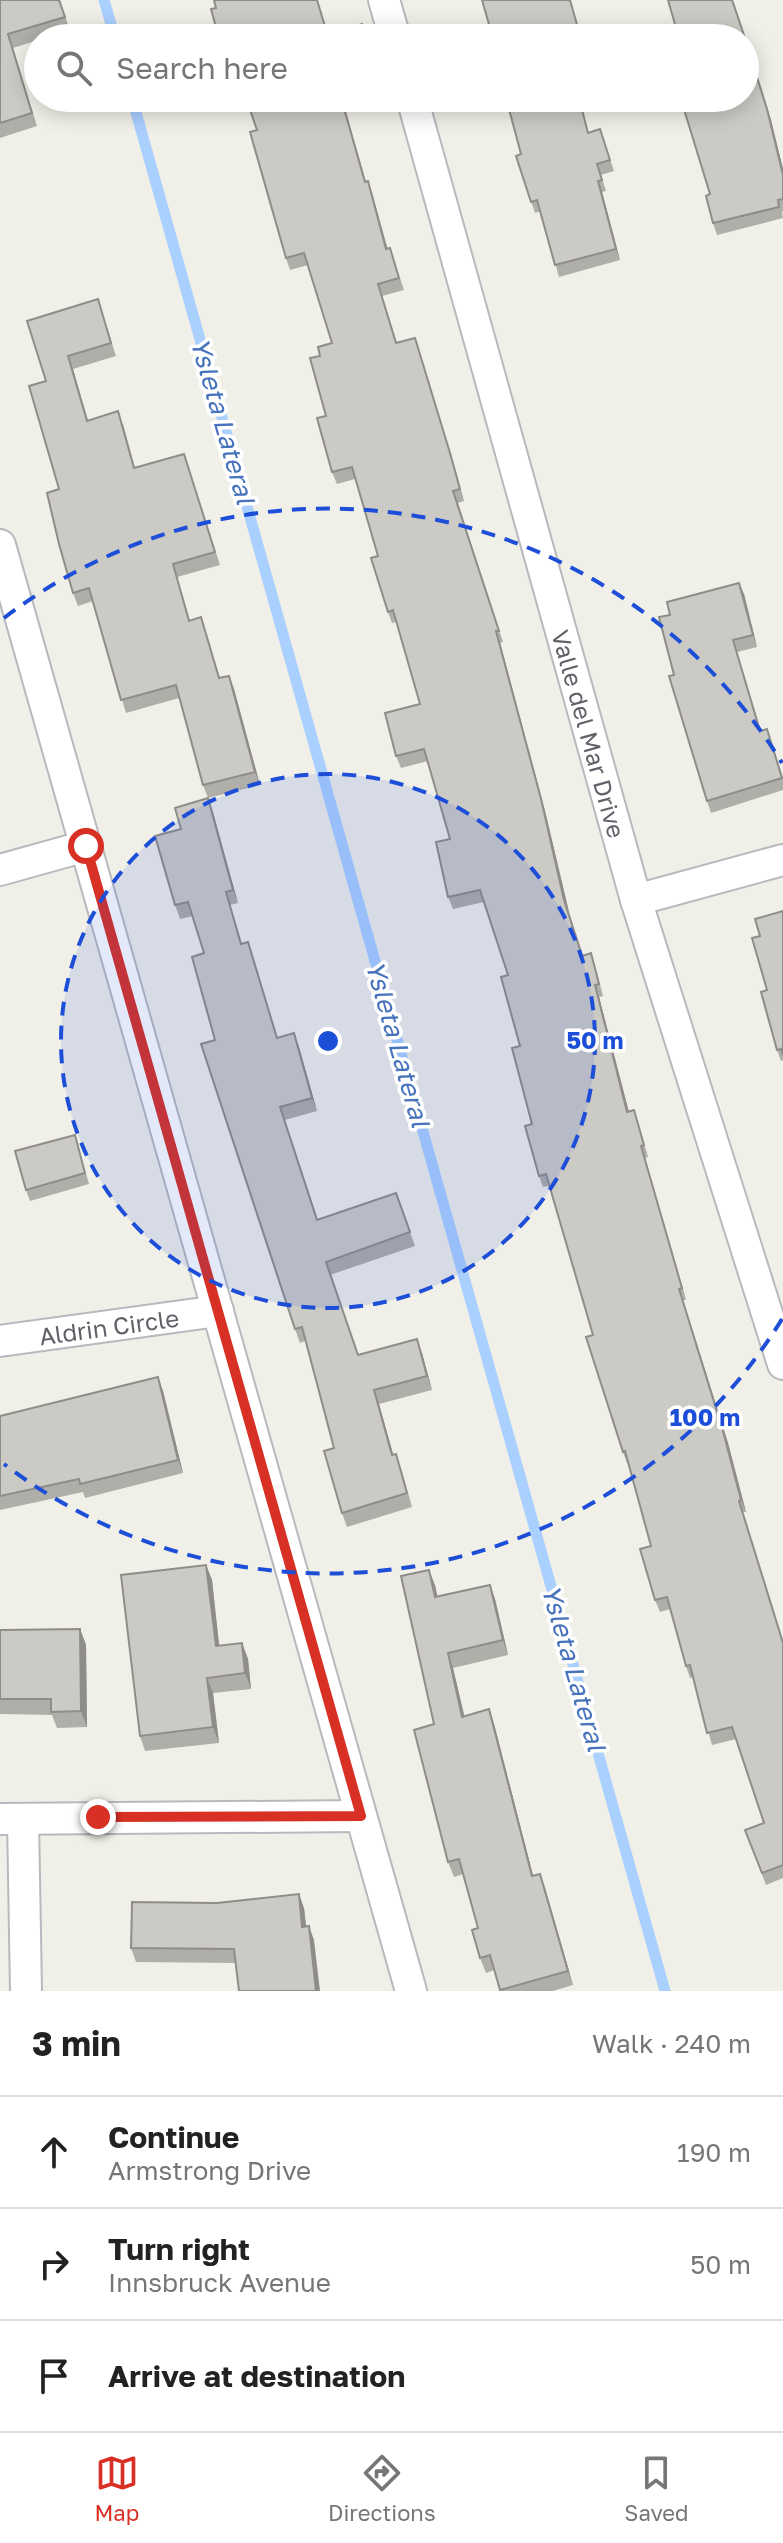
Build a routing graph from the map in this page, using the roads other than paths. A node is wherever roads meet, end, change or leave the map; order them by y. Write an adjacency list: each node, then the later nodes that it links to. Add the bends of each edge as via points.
1 (384, 0): 2 (street)
2 (391, 24)
3 (416, 112): 8 (street, Valle del Mar Drive)
4 (0, 545): 5 (street)
5 (86, 846): 7 (street); 9 (street)
6 (783, 860): 8 (street)
7 (0, 870)
8 (636, 900): 11 (street, Valle del Mar Drive)
9 (218, 1311): 10 (street, Aldrin Circle); 12 (street)
10 (0, 1341)
11 (783, 1364)
12 (361, 1816): 13 (street); 15 (street)
13 (12, 1819): 14 (street)
14 (26, 1991)
15 (411, 1991)

